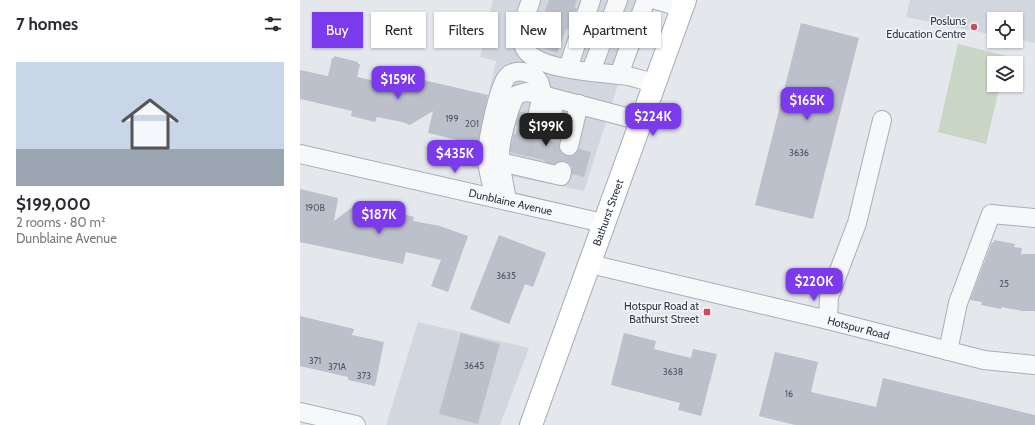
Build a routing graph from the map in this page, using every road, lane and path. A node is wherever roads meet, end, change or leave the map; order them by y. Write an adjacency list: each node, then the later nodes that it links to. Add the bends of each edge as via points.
1 (531, 0): 7 (street, via 521,29 522,45 529,55 541,62)
2 (591, 0): 7 (street)
3 (618, 0): 8 (street)
4 (646, 0): 9 (street)
5 (656, 0): 6 (street)
6 (683, 4): 10 (main road, Bathurst Street)
7 (568, 68): 8 (street)
8 (590, 71): 9 (street)
9 (619, 75): 10 (street)
10 (654, 83): 13 (main road, Bathurst Street)
11 (556, 99): 12 (street); 13 (street); 15 (street); 17 (street, via 526,92 516,95 512,102 500,157 533,165); 17 (street, via 535,77 523,72 513,73 502,84 486,158 488,172)
12 (538, 117)
13 (641, 120): 19 (main road, Bathurst Street)
14 (882, 120): 21 (street, via 857,223 829,297)
15 (564, 145)
16 (300, 154): 17 (street, Dunblaine Avenue)
17 (501, 200): 19 (street, Dunblaine Avenue)
18 (1035, 218): 22 (street, via 991,214 958,303)
19 (603, 223): 20 (main road, Bathurst Street)
20 (590, 264): 21 (street, Hotspur Road); 26 (main road, Bathurst Street)
21 (828, 320): 22 (street, Hotspur Road)
22 (948, 351): 23 (street, Hotspur Road, via 984,360)
23 (1035, 365)
24 (300, 412): 25 (street)
25 (356, 425)
26 (531, 425)

